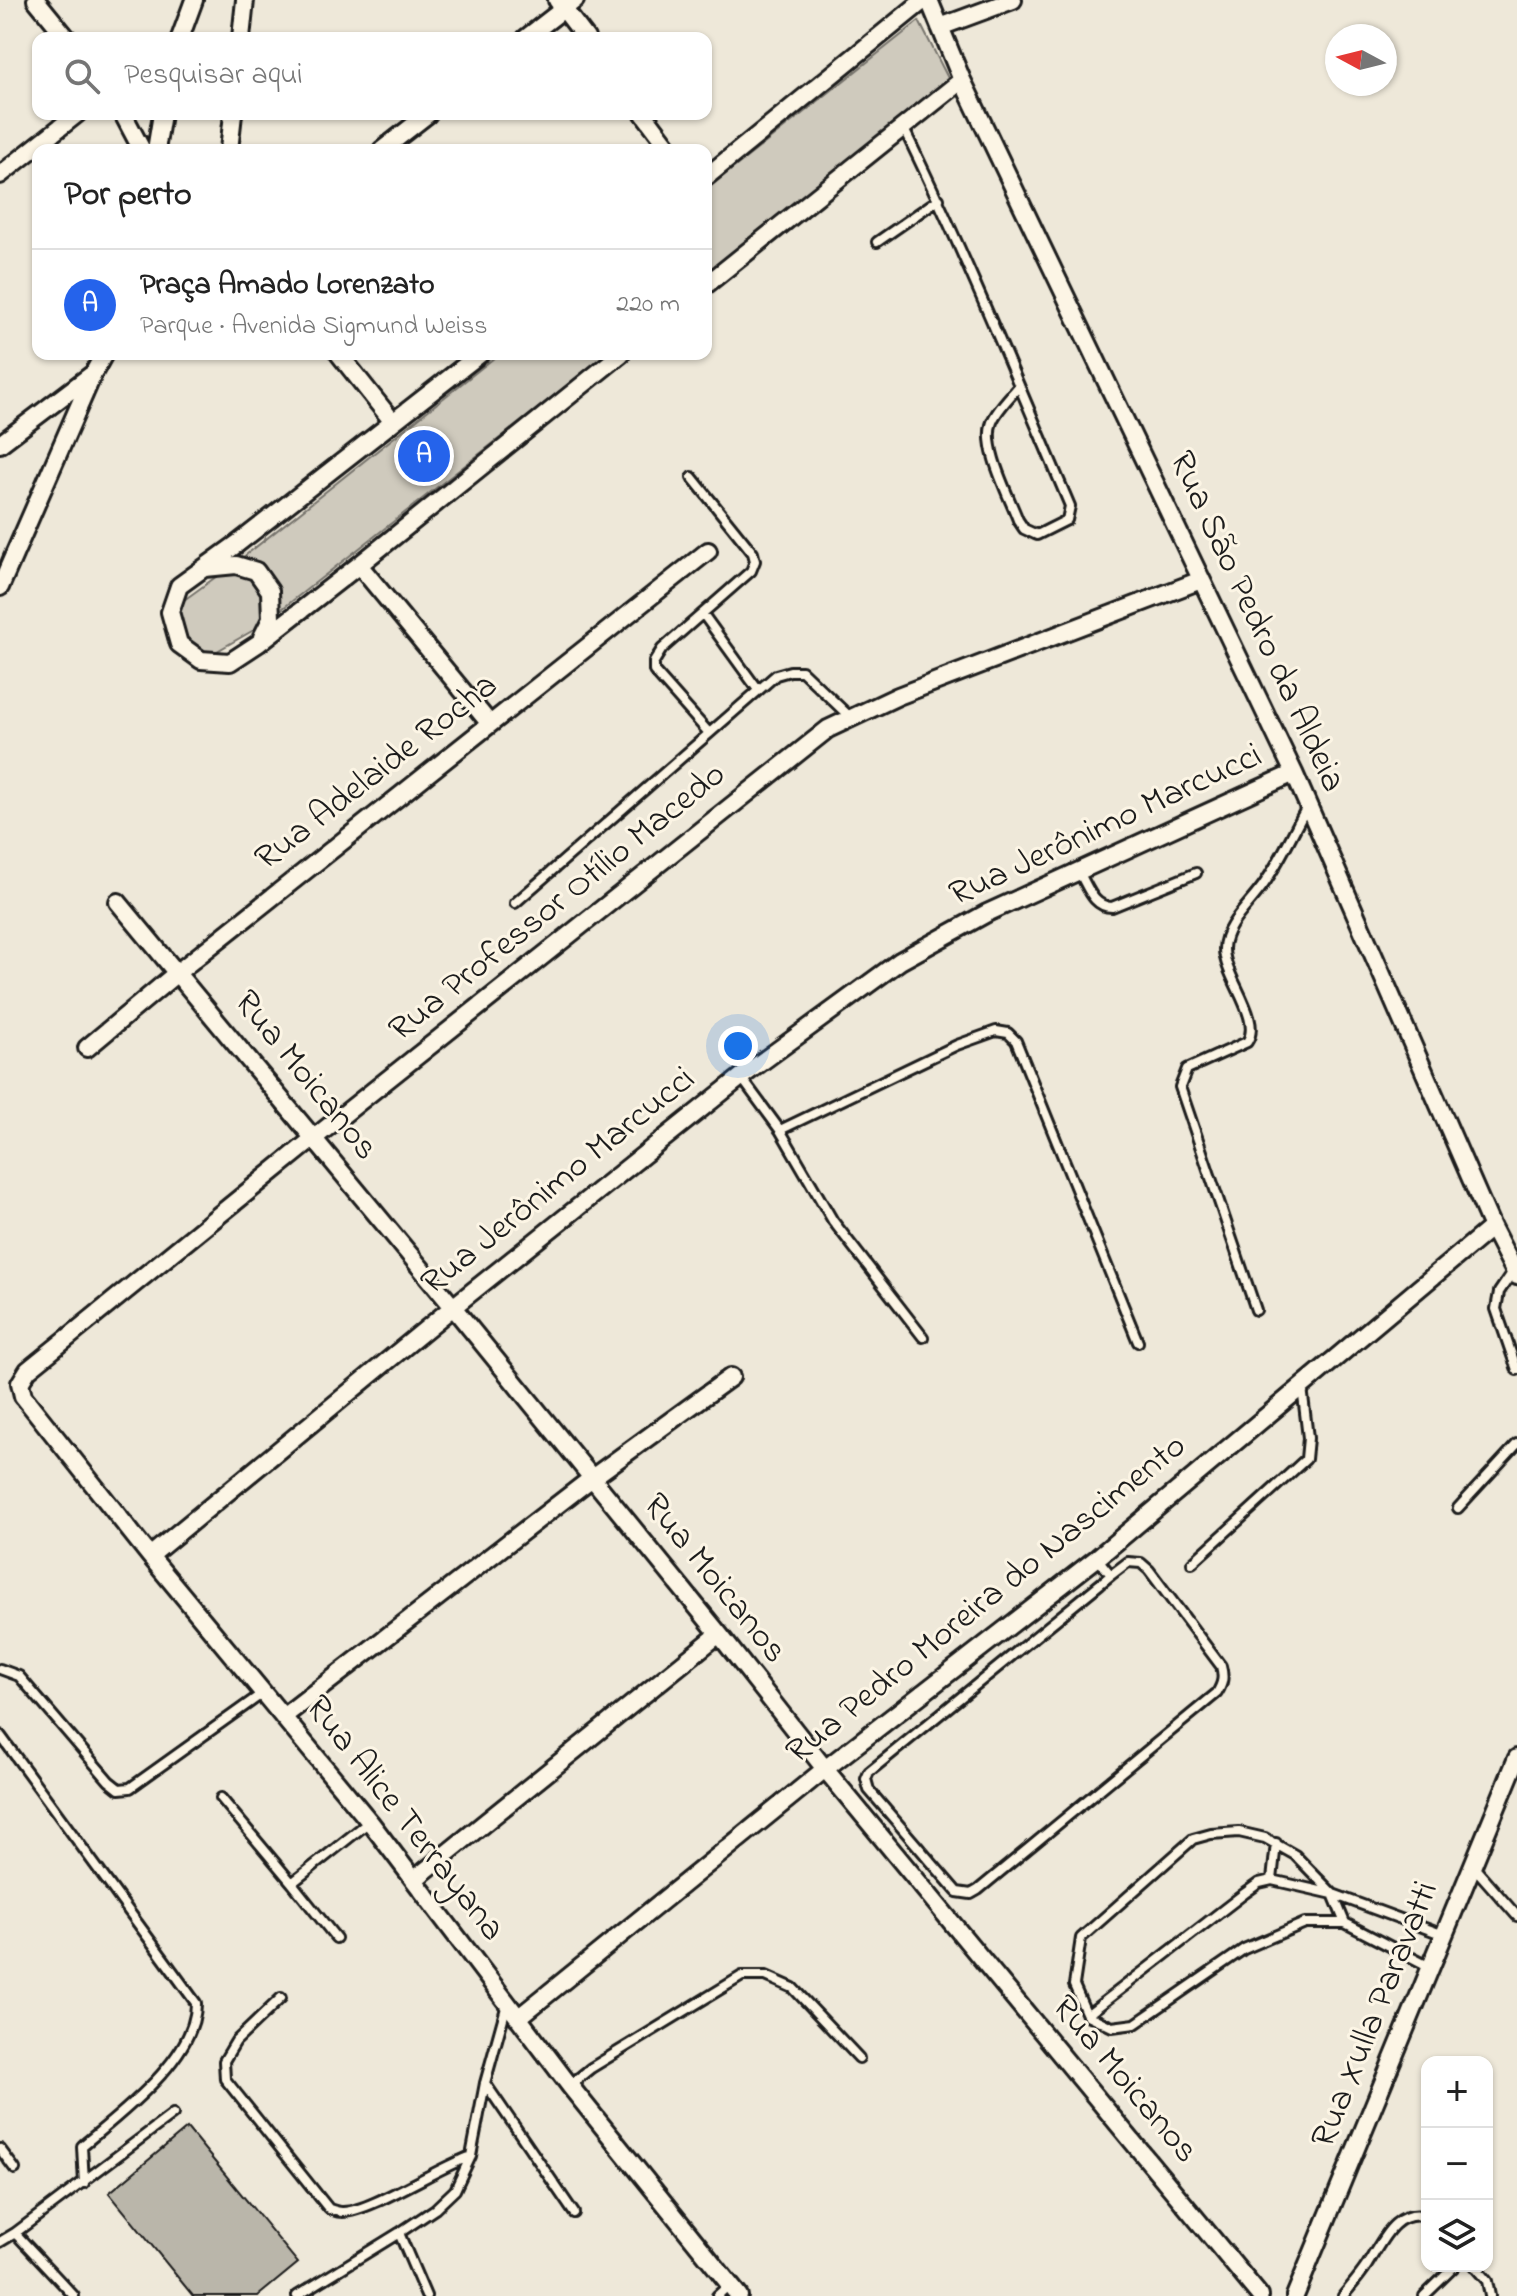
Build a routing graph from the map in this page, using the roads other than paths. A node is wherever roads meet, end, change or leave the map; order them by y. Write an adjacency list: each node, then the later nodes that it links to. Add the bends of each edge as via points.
1 (36, 0): 8 (street)
2 (194, 0): 9 (street)
3 (245, 0): 10 (street)
4 (926, 0): 7 (street, Rua São Pedro da Aldeia); 28 (street)
5 (1013, 0): 7 (street)
6 (565, 3): 11 (street); 12 (street)
7 (940, 27): 13 (street, Rua São Pedro da Aldeia)
8 (62, 32)
9 (182, 32)
10 (242, 32)
11 (533, 32)
12 (582, 32)
13 (962, 80): 20 (street); 45 (street, Rua São Pedro da Aldeia)
14 (69, 120): 21 (street)
15 (126, 120): 22 (street)
16 (161, 120): 23 (street)
17 (232, 120): 24 (street)
18 (420, 120): 25 (street)
19 (648, 120): 26 (street)
20 (903, 126): 30 (lane); 32 (street)
21 (39, 144)
22 (139, 144)
23 (157, 144)
24 (230, 144)
25 (390, 144)
26 (666, 144)
27 (32, 150): 29 (street)
28 (712, 172)
29 (0, 175)
30 (939, 199): 31 (lane); 38 (lane)
31 (877, 242)
32 (712, 280)
33 (101, 360): 37 (street)
34 (344, 360): 39 (street)
35 (472, 360): 39 (street)
36 (614, 360): 43 (street)
37 (93, 374): 40 (street); 46 (street)
38 (1019, 386): 38 (lane, via 1070,506 1067,520 1037,535 1018,520 989,445 993,419)
39 (393, 422): 44 (street)
40 (0, 444)
41 (692, 477): 47 (lane, via 755,561 751,571)
42 (708, 551): 51 (street, Rua Adelaide Rocha)
43 (359, 565): 48 (street); 51 (street)
44 (204, 568): 48 (street, via 236,565 256,571 270,591 271,619); 48 (street, via 179,586 170,612 179,644 201,660 230,662)
45 (1201, 580): 50 (street, Rua Professor Otílio Macedo); 53 (street, Rua São Pedro da Aldeia)
46 (0, 587)
47 (703, 614): 49 (lane); 52 (lane, via 662,649 654,671)
48 (259, 643)
49 (758, 690): 50 (lane, via 776,675 802,671); 52 (lane)
50 (851, 718): 63 (street, Rua Professor Otílio Macedo, via 828,729)
51 (490, 724): 59 (street, Rua Adelaide Rocha)
52 (709, 733): 58 (lane)
53 (1294, 773): 54 (street, Rua São Pedro da Aldeia); 55 (street, Rua Jerônimo Marcucci)
54 (1308, 804): 64 (street, Rua São Pedro da Aldeia); 67 (lane, via 1224,946 1251,1036 1187,1069 1180,1087)
55 (1079, 871): 56 (lane, via 1095,902 1105,907); 61 (street, Rua Jerônimo Marcucci, via 900,961)
56 (1196, 873)
57 (118, 902): 59 (street, Rua Moicanos)
58 (515, 903)
59 (178, 972): 60 (street, Rua Adelaide Rocha); 63 (street, Rua Moicanos)
60 (87, 1048)
61 (741, 1077): 62 (lane); 66 (street, Rua Jerônimo Marcucci)
62 (780, 1130): 68 (lane, via 833,1221); 69 (lane, via 957,1045 996,1031 1008,1033 1016,1041)
63 (314, 1138): 66 (street, Rua Moicanos); 72 (street, Rua Professor Otílio Macedo, via 28,1370)
64 (1492, 1227): 65 (street, Rua São Pedro da Aldeia); 73 (street, Rua Pedro Moreira do Nascimento)
65 (1516, 1273): 70 (lane, via 1499,1292 1496,1309)
66 (453, 1307): 75 (street, Rua Moicanos); 77 (street, Rua Jerônimo Marcucci)
67 (1256, 1310)
68 (923, 1337)
69 (1138, 1342)
70 (1517, 1370)
71 (731, 1377): 75 (street)
72 (20, 1383): 77 (street, Rua Alice Terrayana, via 23,1396)
73 (1302, 1386): 78 (street, Rua Pedro Moreira do Nascimento); 79 (lane, via 1306,1459)
74 (1517, 1444): 76 (lane)
75 (592, 1478): 81 (street, Rua Moicanos); 84 (street)
76 (1458, 1508)
77 (150, 1556): 83 (street, Rua Alice Terrayana)
78 (1097, 1558): 80 (lane); 87 (street, Rua Pedro Moreira do Nascimento)
79 (1192, 1563)
80 (1111, 1575): 80 (lane, via 1128,1562 1149,1570 1221,1666 1222,1685 978,1890 957,1892 869,1790 869,1772)
81 (719, 1634): 87 (street, Rua Moicanos); 92 (street)
82 (0, 1669): 83 (lane, via 19,1676 119,1789 130,1788)
83 (263, 1693): 84 (street, Rua Alice Terrayana)
84 (283, 1717): 89 (street, Rua Alice Terrayana)
85 (0, 1735): 112 (lane, via 196,2003 194,2020 152,2086 82,2146)
86 (1517, 1758): 91 (street, Rua Xulla Paravatti)
87 (825, 1769): 104 (street, Rua Pedro Moreira do Nascimento); 124 (street, Rua Moicanos)
88 (221, 1798): 94 (lane)
89 (370, 1822): 92 (street, Rua Alice Terrayana); 94 (lane)
90 (1276, 1843): 93 (lane); 95 (lane); 103 (lane, via 1239,1832 1193,1839 1081,1938 1074,1985)
91 (1473, 1865): 96 (lane); 98 (street, Rua Xulla Paravatti)
92 (415, 1879): 102 (street, Rua Alice Terrayana)
93 (1272, 1880): 95 (lane); 103 (lane, via 1245,1893)
94 (292, 1883): 99 (lane)
95 (1333, 1894): 97 (lane); 98 (lane)
96 (1517, 1916)
97 (1345, 1923): 100 (lane); 103 (lane, via 1305,1923 1244,1949 1135,2024 1112,2027)
98 (1444, 1935): 100 (street, Rua Xulla Paravatti)
99 (336, 1938)
100 (1431, 1968): 125 (street, Rua Xulla Paravatti)
101 (281, 1998): 110 (lane, via 236,2041 224,2061 225,2079 329,2209 342,2213 363,2207)
102 (507, 2003): 104 (street, Rua Alice Terrayana); 106 (lane)
103 (1087, 2015)
104 (518, 2018): 107 (street, Rua Alice Terrayana)
105 (859, 2058): 107 (lane, via 793,1988 766,1976 742,1976)
106 (485, 2083): 110 (lane); 113 (lane)
107 (570, 2086): 120 (street, Rua Alice Terrayana)
108 (173, 2114): 112 (lane)
109 (0, 2149): 111 (lane)
110 (471, 2156): 116 (lane, via 455,2190)
111 (15, 2169)
112 (84, 2183): 115 (lane)
113 (574, 2213)
114 (1421, 2217): 126 (lane, via 1405,2216 1392,2225)
115 (15, 2233): 117 (lane); 121 (lane)
116 (399, 2233): 122 (lane); 123 (lane)
117 (0, 2242)
118 (1449, 2272): 127 (lane)
119 (1479, 2272): 128 (lane)
120 (728, 2292)
121 (74, 2296)
122 (297, 2296)
123 (426, 2296)
124 (1260, 2296)
125 (1295, 2296)
126 (1343, 2296)
127 (1424, 2296)
128 (1490, 2296)

